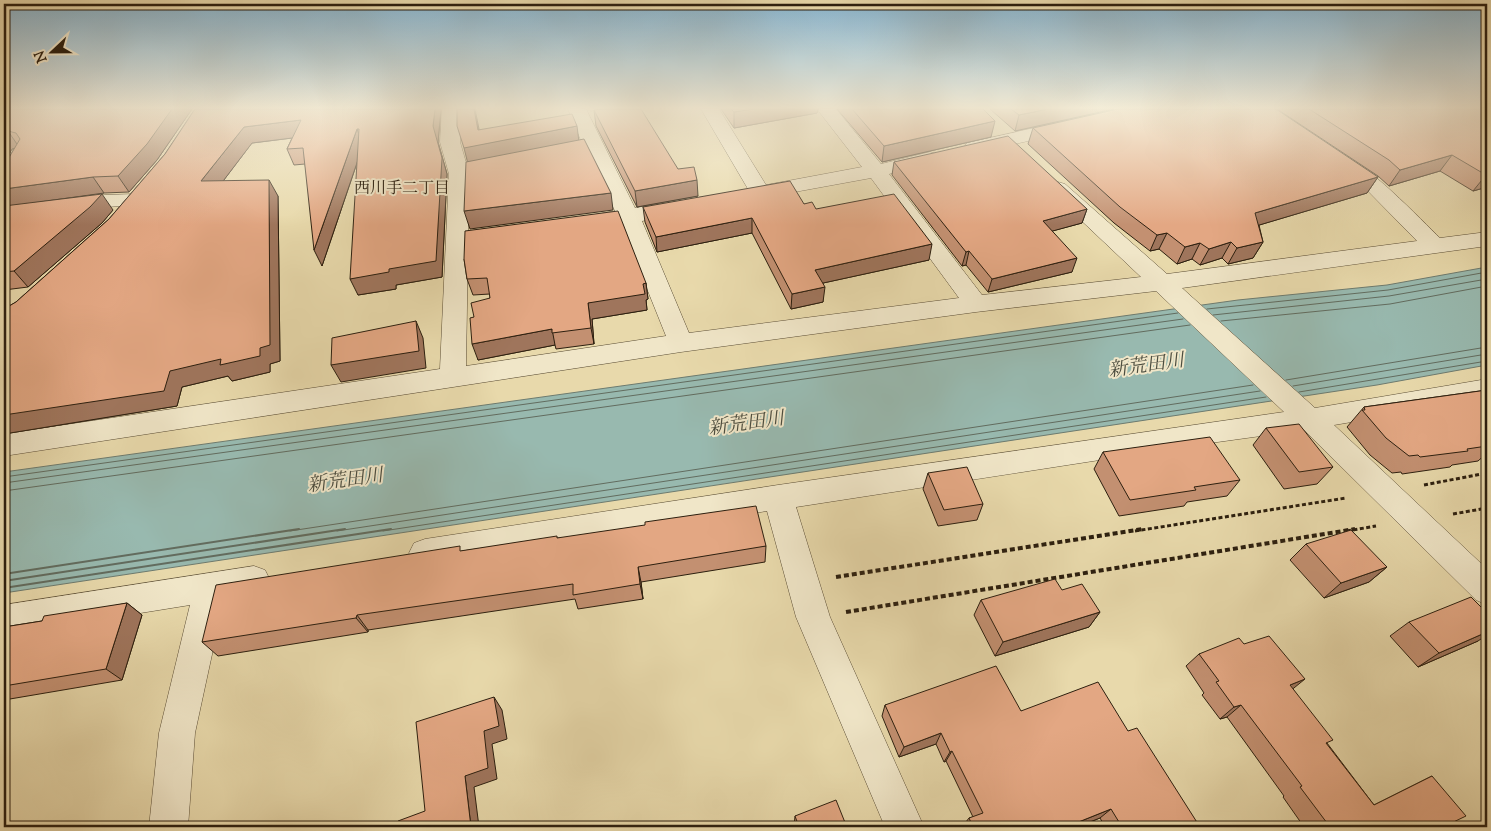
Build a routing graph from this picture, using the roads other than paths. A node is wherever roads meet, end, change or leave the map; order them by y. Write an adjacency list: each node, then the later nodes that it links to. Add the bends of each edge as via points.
1 (594, 147): 15 (street)
2 (452, 148): 9 (street)
3 (590, 148): 9 (street)
4 (733, 148): 11 (street)
5 (858, 148): 8 (street)
6 (973, 148): 8 (street)
7 (1324, 151): 21 (street, via 1370,182)
8 (876, 170): 11 (street); 23 (street)
9 (459, 174): 20 (street)
10 (1043, 174): 22 (street)
11 (760, 192): 12 (street)
12 (732, 198)
13 (704, 203): 15 (street)
14 (4, 215): 16 (street, via 142,193)
15 (629, 217): 17 (street); 24 (street)
16 (117, 222)
17 (562, 226)
18 (523, 231): 20 (street)
19 (1487, 239): 21 (street)
20 (456, 240): 25 (street)
21 (1435, 246): 22 (street)
22 (1160, 282): 23 (street); 27 (street)
23 (976, 304): 24 (street)
24 (681, 343): 25 (street)
25 (453, 378): 28 (street)
26 (1487, 389): 27 (street)
27 (1303, 413): 29 (street, via 1183,436); 33 (street)
28 (4, 445)
29 (778, 496): 30 (street); 36 (street, via 813,618)
30 (396, 558)
31 (279, 576): 32 (street)
32 (210, 587): 34 (street); 35 (street, via 177,733)
33 (1487, 590)
34 (4, 620)
35 (168, 827)
36 (904, 827)

